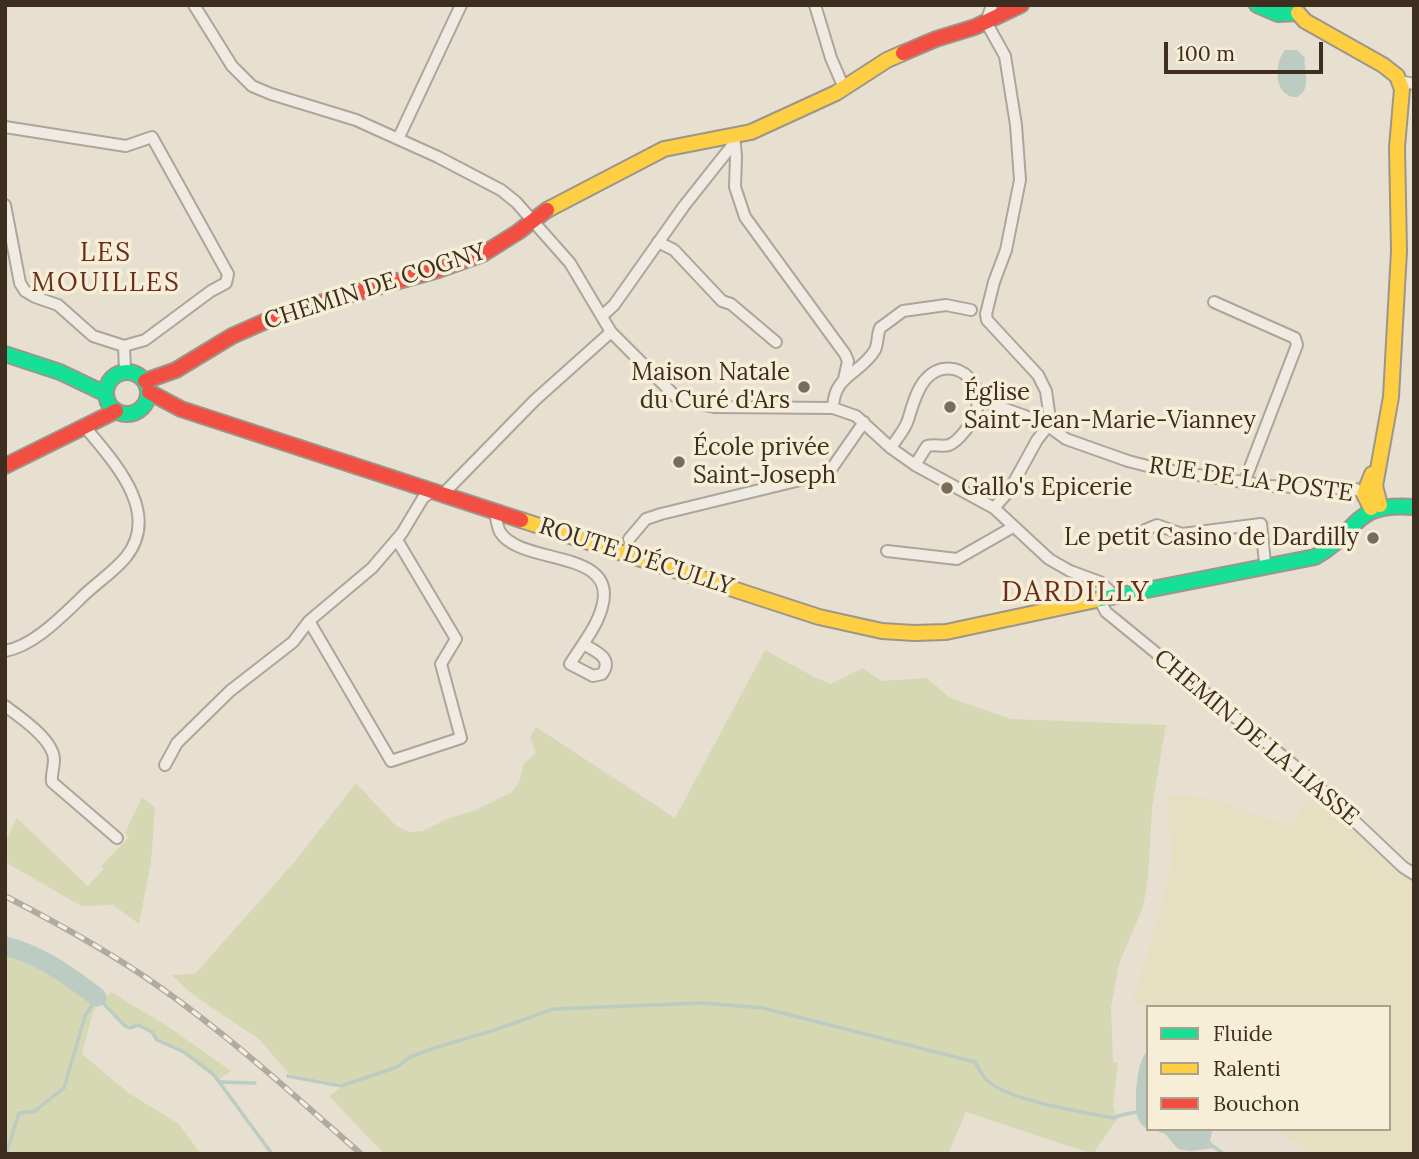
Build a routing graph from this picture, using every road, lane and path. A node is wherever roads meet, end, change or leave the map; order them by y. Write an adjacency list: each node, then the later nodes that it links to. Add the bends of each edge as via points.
1 (194, 5): 12 (street, via 232,66 252,86 356,120)
2 (461, 5): 12 (street)
3 (816, 5): 10 (street)
4 (992, 5): 8 (street)
5 (1021, 5): 8 (street, CHEMIN DE COGNY)
6 (1257, 5): 7 (street, via 1278,14)
7 (1297, 9): 9 (street, via 1305,20)
8 (986, 22): 10 (street, CHEMIN DE COGNY, via 887,60); 34 (street, via 1004,56 1020,180 1006,250 986,314 1038,375 1046,391)
9 (1407, 83): 35 (street, via 1396,147 1399,251)
10 (844, 88): 13 (street, CHEMIN DE COGNY)
11 (5, 127): 22 (street, via 126,146 152,137 228,274 226,283 151,336)
12 (398, 139): 15 (street, via 501,190)
13 (734, 139): 15 (street, CHEMIN DE COGNY, via 664,149); 16 (street); 27 (street, via 735,187 746,217 845,354)
14 (5, 205): 22 (street, via 25,291 58,305 93,336)
15 (531, 219): 19 (street, via 570,263); 28 (street, CHEMIN DE COGNY, via 483,254 284,313 232,336)
16 (658, 242): 19 (street); 21 (street, via 674,250 722,301)
17 (1214, 302): 39 (street, via 1295,338 1297,345)
18 (971, 310): 27 (street, via 946,305 904,311 880,328 876,348)
19 (602, 316): 20 (street)
20 (611, 331): 31 (street, via 667,390 690,402 714,407); 40 (street)
21 (776, 342)
22 (124, 346): 24 (street)
23 (5, 354): 25 (street)
24 (125, 371): 26 (street); 28 (street, via 138,374)
25 (60, 372): 26 (street); 30 (street)
26 (111, 379): 30 (street)
27 (844, 379): 31 (street, via 835,391)
28 (146, 393): 30 (street, via 138,412 129,414); 40 (street, ROUTE D'ÉCULLY, via 181,409)
29 (978, 399): 34 (street, RUE DE LA POSTE); 36 (street, via 972,379 965,374 950,370 934,373 925,379 908,422); 37 (street, via 974,418 961,436 949,445 927,446)
30 (110, 401): 33 (street)
31 (833, 408): 32 (street)
32 (864, 422): 36 (street); 48 (street, via 829,472 646,519)
33 (87, 426): 38 (street); 56 (street, via 133,494 139,519 136,541 126,558 70,608 22,647)
34 (1048, 426): 39 (street, RUE DE LA POSTE, via 1066,439 1128,461); 44 (street)
35 (1385, 436): 41 (street); 42 (street, via 1375,486)
36 (891, 448): 37 (street)
37 (915, 465): 44 (street)
38 (5, 466)
39 (1244, 483): 41 (street, RUE DE LA POSTE, via 1356,489)
40 (437, 493): 45 (street, ROUTE D'ÉCULLY); 49 (street, via 423,498)
41 (1364, 494): 42 (street, RUE DE LA POSTE)
42 (1376, 507): 43 (street); 52 (street, via 1315,557)
43 (1414, 507)
44 (994, 508): 46 (street)
45 (495, 511): 53 (street, ROUTE D'ÉCULLY, via 880,636 946,632); 55 (street, via 500,532 508,540 578,565 601,581 602,610)
46 (1013, 527): 50 (street, via 957,559); 52 (street, via 1049,559 1100,582)
47 (1145, 530): 51 (street, via 1157,525 1194,534 1261,524)
48 (629, 539)
49 (397, 540): 54 (street, via 372,568); 54 (street, via 456,639 441,664 461,738 391,761)
50 (887, 551)
51 (1265, 563)
52 (1115, 597): 53 (street)
53 (1100, 601): 60 (street, CHEMIN DE LA LIASSE, via 1106,612 1323,789)
54 (309, 621): 58 (street, via 293,642 230,691 177,743)
55 (583, 643)
56 (5, 651)
57 (5, 706): 59 (street, via 47,742 54,760 52,782)
58 (165, 765)
59 (117, 838)
60 (1414, 874)

